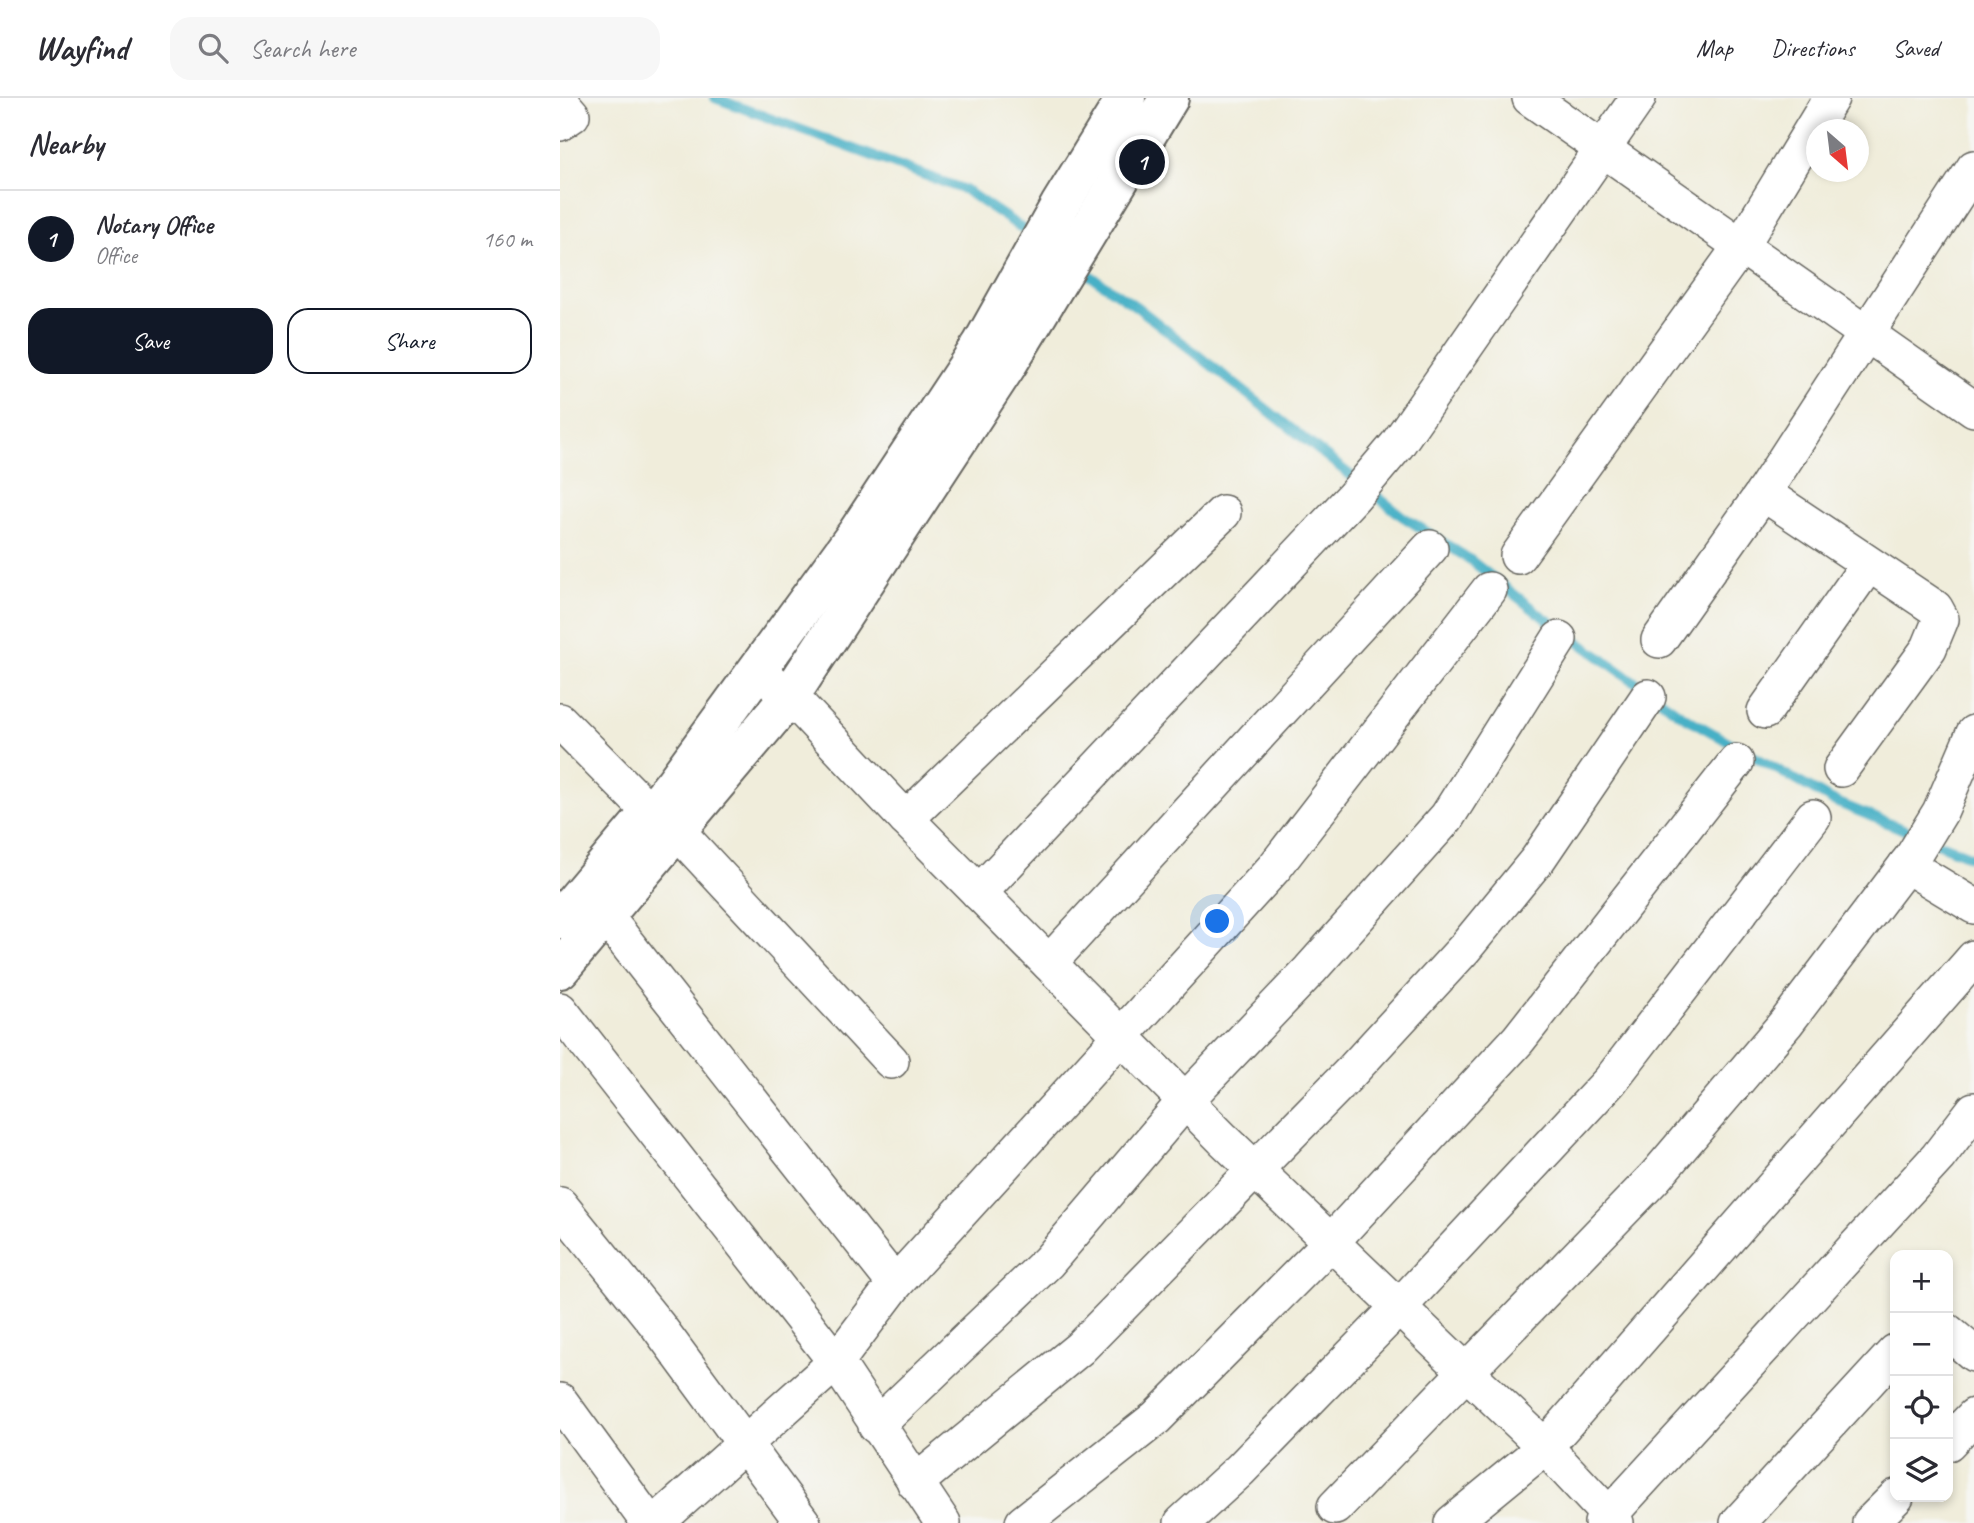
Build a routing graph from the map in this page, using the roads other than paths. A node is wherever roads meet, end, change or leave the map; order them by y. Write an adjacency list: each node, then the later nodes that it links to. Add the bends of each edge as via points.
1 (1126, 98): 11 (main road, via 1060,205)
2 (1170, 98): 11 (main road, via 1090,228)
3 (1530, 98): 8 (street)
4 (1639, 98): 8 (street)
5 (1831, 98): 10 (street)
6 (560, 102): 7 (street, via 572,115)
7 (560, 123)
8 (1606, 149): 10 (street); 35 (street, via 1397,445)
9 (1974, 168): 13 (street)
10 (1741, 246): 13 (street); 18 (street)
11 (1052, 256): 12 (main road)
12 (1028, 297): 23 (main road, via 982,344 864,523); 24 (main road)
13 (1866, 331): 14 (street); 15 (street)
14 (1974, 409)
15 (1763, 493): 19 (street); 22 (street)
16 (1223, 513): 32 (street)
17 (1430, 548): 40 (street)
18 (1518, 556)
19 (1868, 565): 26 (street); 30 (street, via 1935,608 1941,619 1929,648)
20 (1489, 590): 43 (street, via 1274,868)
21 (1559, 639): 45 (street, via 1447,817)
22 (1659, 640)
23 (758, 671): 24 (street); 33 (main road, via 674,783)
24 (790, 696): 32 (street); 33 (main road)
25 (1647, 697): 47 (street, via 1538,859 1464,949)
26 (1765, 711)
27 (560, 721): 33 (street)
28 (1974, 733): 34 (street, via 1940,812)
29 (1736, 762): 49 (street, via 1518,1040)
30 (1841, 769)
31 (1813, 817): 51 (street, via 1609,1081)
32 (906, 819): 35 (street)
33 (664, 821): 36 (main road); 44 (street)
34 (1909, 861): 37 (street); 56 (street, via 1786,1023 1655,1177)
35 (979, 893): 40 (street)
36 (596, 903): 38 (main road); 41 (main road); 50 (street)
37 (1974, 906)
38 (560, 919)
39 (1973, 960): 62 (street)
40 (1049, 963): 43 (street)
41 (560, 970)
42 (560, 1010): 55 (street)
43 (1122, 1037): 45 (street); 50 (street)
44 (891, 1061)
45 (1185, 1101): 47 (street); 59 (street, via 1048,1262)
46 (1974, 1110): 66 (street, via 1938,1157)
47 (1256, 1171): 49 (street); 63 (street, via 1080,1348)
48 (560, 1205): 61 (street)
49 (1330, 1243): 51 (street); 71 (street, via 1156,1418)
50 (895, 1284): 55 (street)
51 (1398, 1308): 56 (street); 72 (street)
52 (1953, 1336): 53 (street)
53 (1974, 1354)
54 (1890, 1357): 74 (street)
55 (836, 1362): 59 (street); 61 (street)
56 (1466, 1372): 62 (street); 65 (street)
57 (560, 1401): 67 (street)
58 (1974, 1416): 60 (street)
59 (876, 1426): 63 (street)
60 (1952, 1439)
61 (745, 1443): 68 (street); 69 (street)
62 (1545, 1447): 66 (street); 73 (street)
63 (915, 1483): 70 (street)
64 (1891, 1502): 75 (street)
65 (1335, 1507)
66 (1609, 1521)
67 (649, 1523)
68 (656, 1523)
69 (803, 1523)
70 (943, 1523)
71 (1023, 1523)
72 (1182, 1523)
73 (1452, 1523)
74 (1738, 1523)
75 (1870, 1523)

